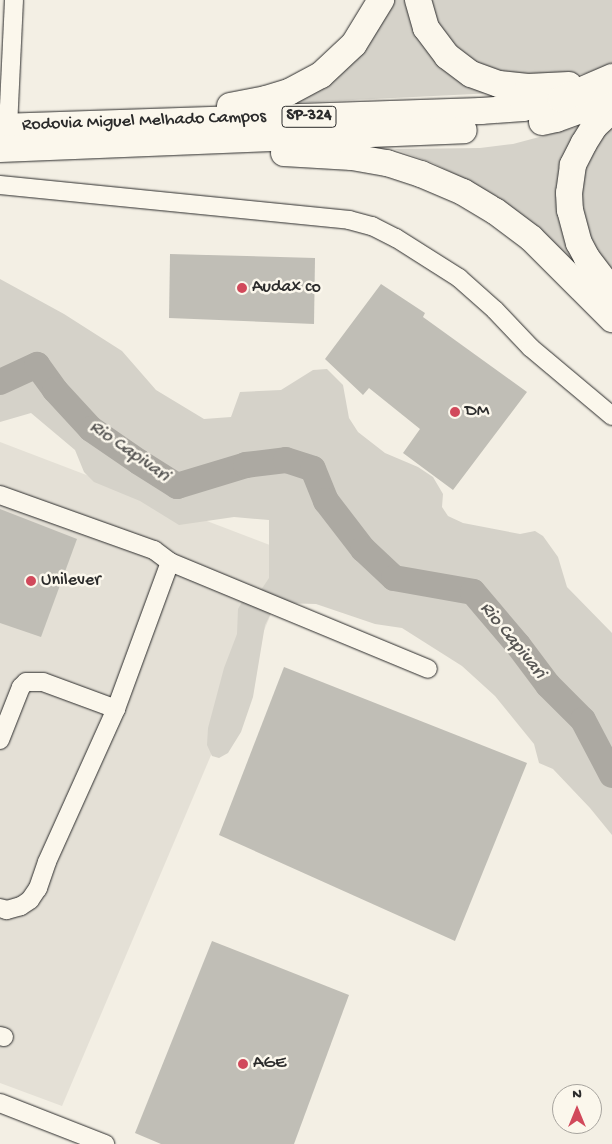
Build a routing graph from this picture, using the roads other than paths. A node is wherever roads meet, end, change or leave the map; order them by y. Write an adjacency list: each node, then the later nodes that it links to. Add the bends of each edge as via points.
1 (14, 0): 6 (lane)
2 (381, 0): 7 (highway, via 347,52 302,86 257,101)
3 (418, 0): 4 (highway, via 426,28 447,56 470,74 499,84 528,87)
4 (610, 86): 7 (highway, Rodovia Miguel Melhado Campos / SP-324, via 556,119 510,127)
5 (612, 110): 9 (highway, via 594,127 584,143 573,165 569,193 579,243)
6 (3, 134): 7 (highway, Rodovia Miguel Melhado Campos / SP-324)
7 (120, 134): 10 (highway, via 352,157 421,174 481,202 521,230)
8 (0, 185): 11 (lane, via 349,220 372,226 459,278 530,348)
9 (612, 291)
10 (612, 319)
11 (612, 416)
12 (0, 495): 13 (lane, via 154,550)
13 (170, 562): 14 (lane); 15 (lane)
14 (428, 668)
15 (116, 709): 16 (lane, via 43,682 26,682 21,687); 17 (lane, via 38,888 21,906 7,910)
16 (0, 740)
17 (0, 908)
18 (0, 1103): 19 (lane)
19 (105, 1144)

